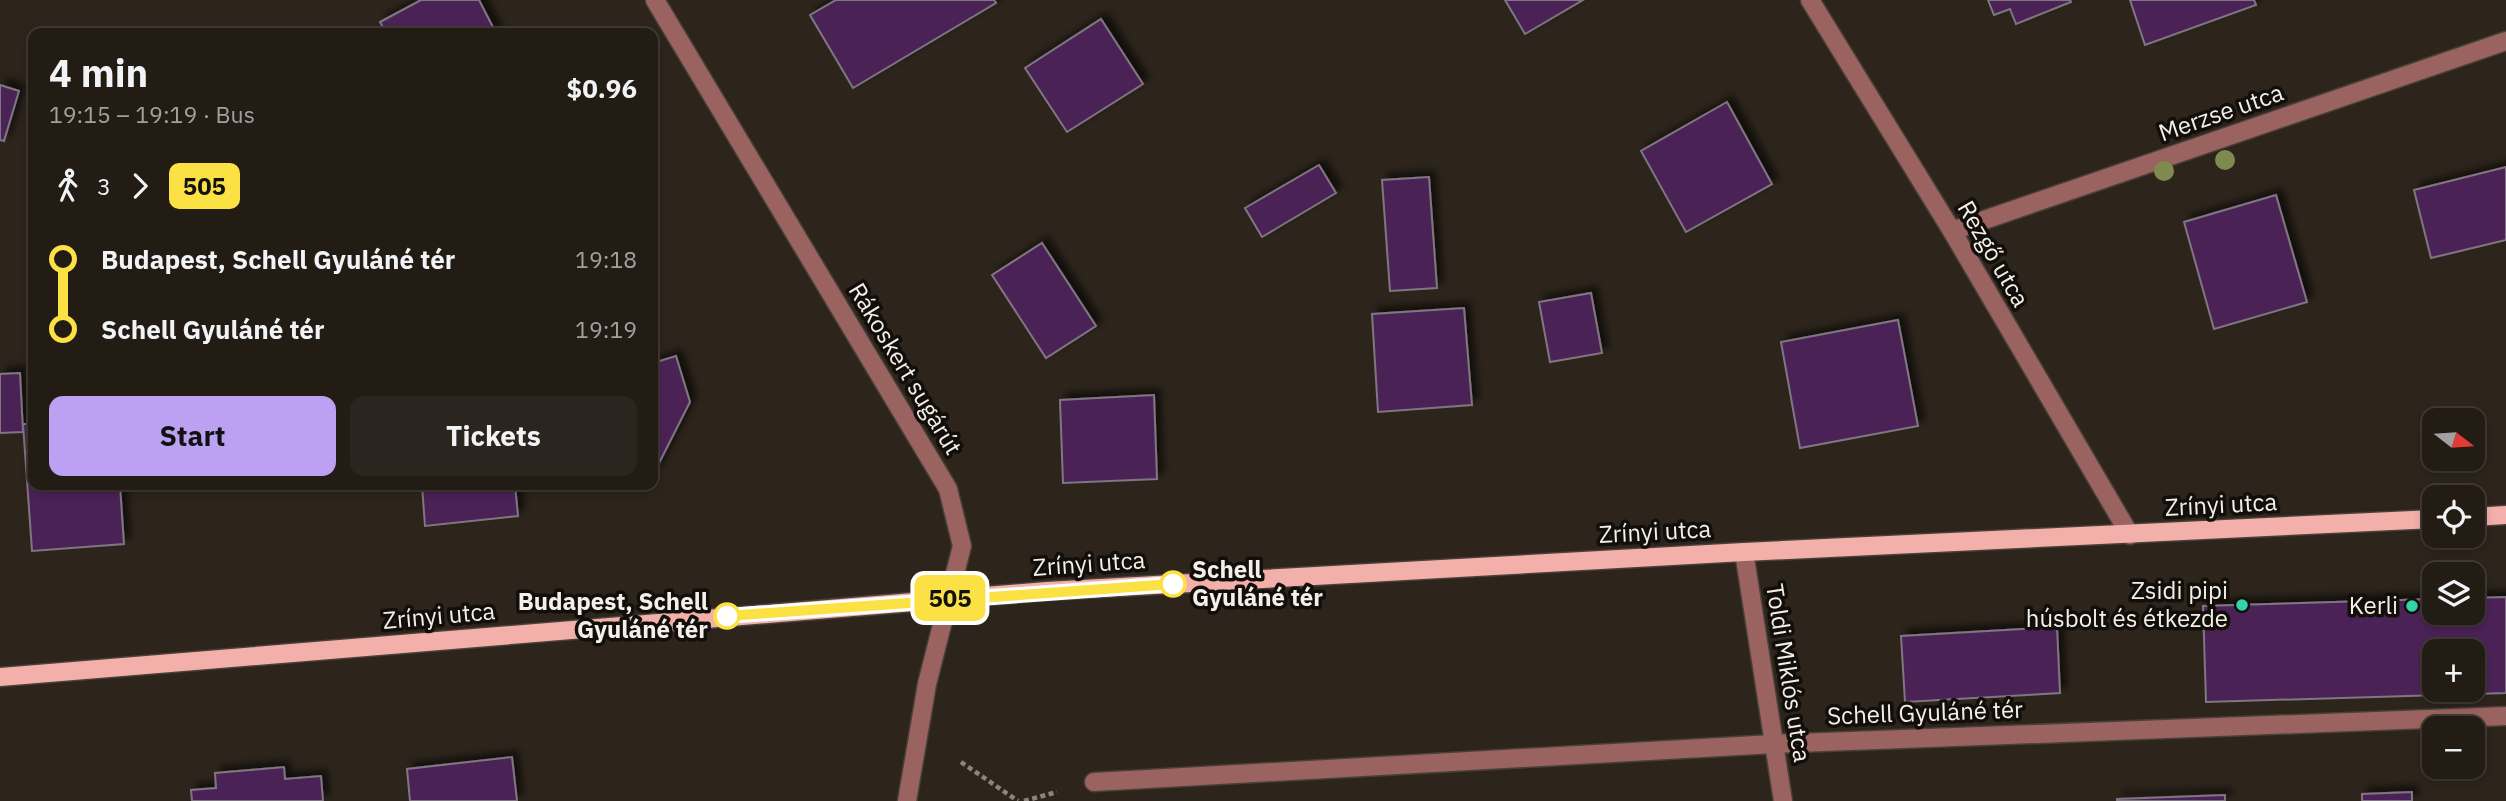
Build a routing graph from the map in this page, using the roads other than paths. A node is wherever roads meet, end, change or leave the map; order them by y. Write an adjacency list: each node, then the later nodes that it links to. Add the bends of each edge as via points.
1 (655, 0): 10 (street, Rákoskert sugárút, via 948,489 962,546)
2 (1811, 0): 4 (street, Rezgő utca)
3 (2506, 41): 4 (street, Merzse utca)
4 (1952, 231): 8 (street, Rezgő utca)
5 (2506, 515): 6 (main road)
6 (2485, 516)
7 (2422, 520): 8 (main road, Zrínyi utca)
8 (2130, 535): 9 (main road, Zrínyi utca)
9 (1744, 552): 10 (main road, Zrínyi utca); 13 (street, Toldi Miklós utca)
10 (948, 598): 11 (main road, Zrínyi utca); 15 (street, Rákoskert sugárút, via 927,684)
11 (0, 677)
12 (2506, 716): 13 (street, Schell Gyuláné tér)
13 (1774, 744): 14 (street, Schell Gyuláné tér); 16 (street, Toldi Miklós utca)
14 (1094, 782)
15 (907, 801)
16 (1783, 801)

